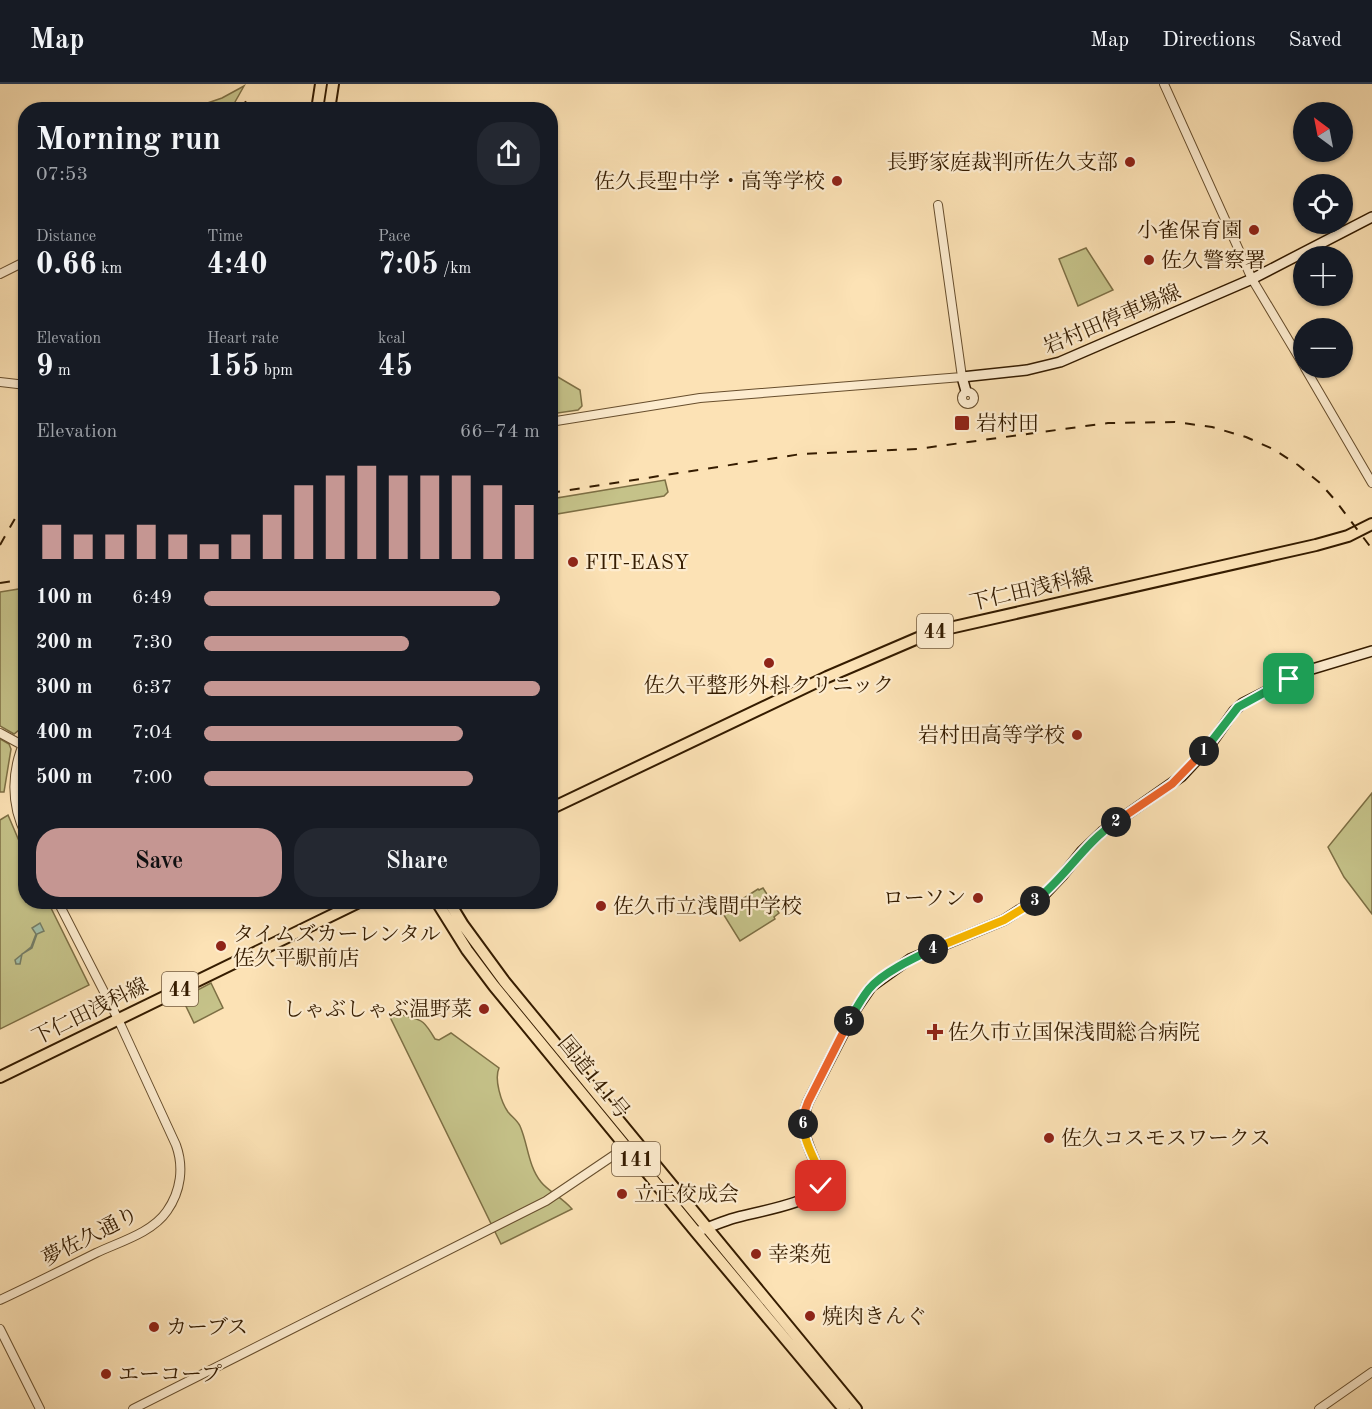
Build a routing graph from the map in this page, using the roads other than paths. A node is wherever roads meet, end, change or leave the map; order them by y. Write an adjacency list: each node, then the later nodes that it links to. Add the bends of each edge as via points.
1 (321, 84): 4 (main road)
2 (333, 84): 5 (main road)
3 (1164, 84): 10 (street)
4 (318, 102)
5 (330, 102)
6 (939, 205): 12 (street)
7 (1372, 217): 10 (main road, 岩村田停車場線)
8 (18, 265): 9 (street)
9 (0, 274)
10 (1252, 279): 11 (street); 12 (main road, 岩村田停車場線, via 1050,366)
11 (1293, 348)
12 (962, 377): 16 (main road); 17 (street, via 700,398)
13 (1310, 378): 18 (street)
14 (0, 382): 15 (street)
15 (18, 384)
16 (966, 392)
17 (558, 421)
18 (1372, 483)
19 (1372, 524): 24 (main road, 下仁田浅科線 / 44, via 1316,545 932,632)
20 (1372, 651): 33 (main road, via 1309,670 1244,703 1182,776 1102,832 1040,897 1004,920 910,959 871,987 855,1009 803,1116 804,1132 823,1181 821,1186 797,1202)
21 (0, 733): 22 (street)
22 (18, 739)
23 (18, 760): 25 (street, via 14,786)
24 (558, 805)
25 (18, 816)
26 (62, 909): 30 (street, 夢佐久通り)
27 (345, 909): 30 (main road, 下仁田浅科線 / 44)
28 (441, 909): 32 (main road, 国道141号 / 141, via 494,986)
29 (453, 909): 32 (main road, 国道141号 / 141)
30 (118, 1019): 31 (main road, 下仁田浅科線 / 44); 35 (street, 夢佐久通り, via 180,1156 177,1191 168,1210 147,1229)
31 (0, 1077)
32 (630, 1144): 33 (main road, 国道141号 / 141); 34 (main road, 国道141号 / 141); 39 (street, via 546,1201)
33 (707, 1228): 34 (main road); 41 (main road, 国道141号 / 141)
34 (696, 1232): 40 (main road, 国道141号 / 141)
35 (0, 1300)
36 (0, 1329): 38 (street)
37 (1372, 1372): 42 (street)
38 (40, 1409)
39 (133, 1409)
40 (844, 1409)
41 (856, 1409)
42 (1319, 1409)

